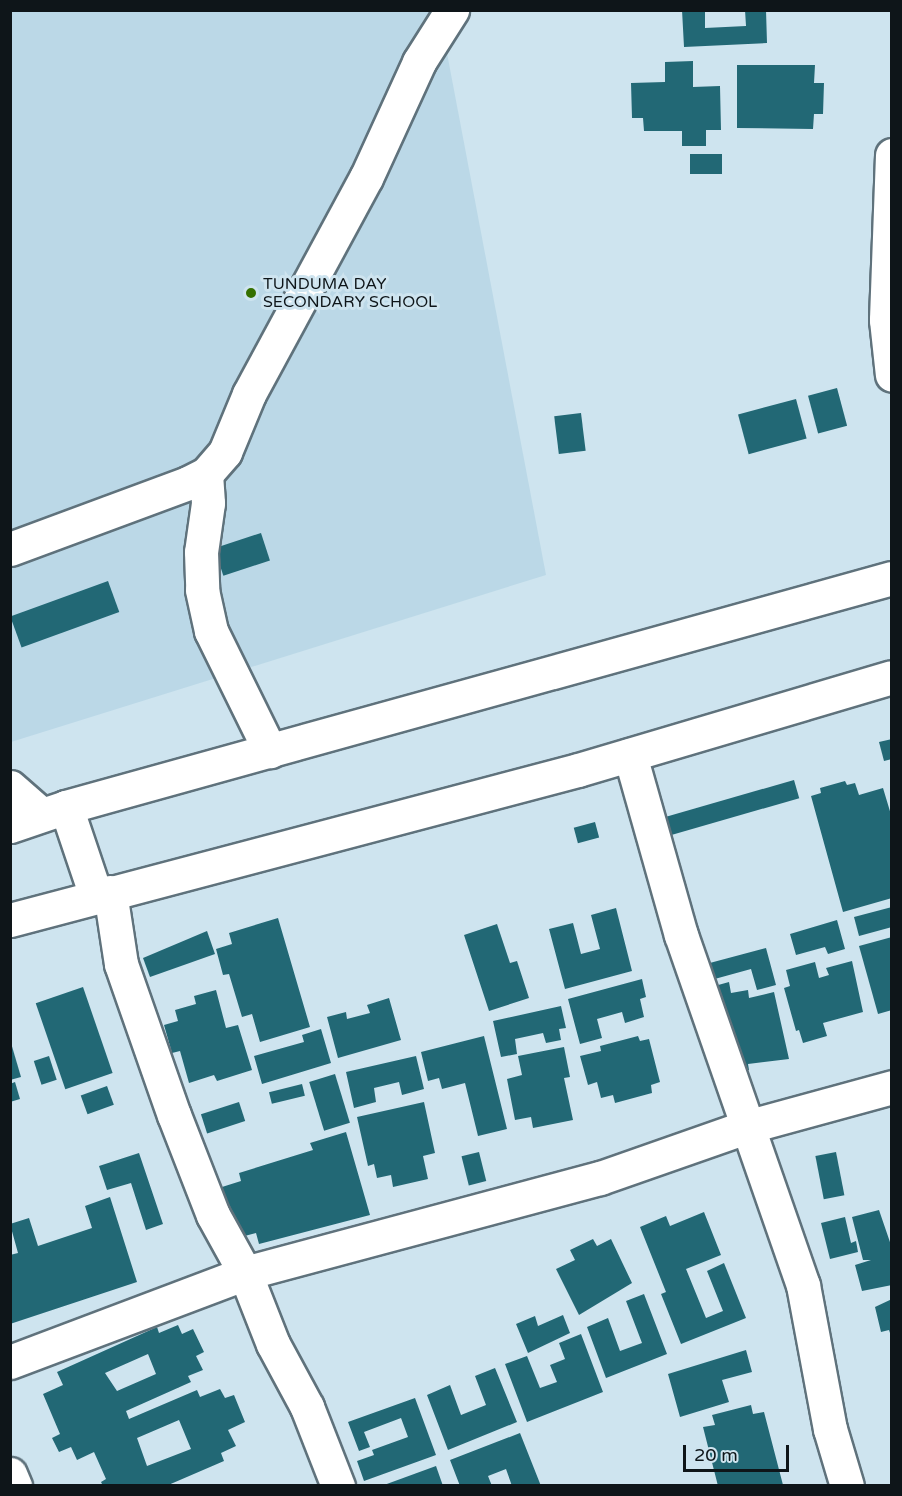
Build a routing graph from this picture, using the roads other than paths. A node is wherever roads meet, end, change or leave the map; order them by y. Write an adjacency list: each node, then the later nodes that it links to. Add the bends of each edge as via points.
1 (452, 10): 4 (main road, via 419,62 366,178 249,394 225,452)
2 (891, 155): 3 (main road, via 886,320)
3 (891, 375)
4 (206, 474): 5 (main road); 8 (main road, via 202,590 211,631)
5 (10, 549)
6 (891, 578): 8 (main road)
7 (891, 676): 9 (main road)
8 (270, 751): 11 (main road)
9 (630, 755): 13 (main road); 16 (main road, via 655,852)
10 (10, 787): 11 (main road)
11 (54, 811): 12 (main road); 13 (main road)
12 (10, 826)
13 (103, 894): 14 (main road); 17 (main road, via 121,964 174,1115 213,1215)
14 (10, 920)
15 (891, 1087): 16 (main road)
16 (746, 1127): 17 (main road, via 600,1179); 22 (main road, via 778,1207 802,1285 830,1430)
17 (245, 1273): 18 (main road); 21 (main road)
18 (10, 1362)
19 (10, 1474): 20 (main road)
20 (15, 1485)
21 (338, 1485)
22 (847, 1485)

